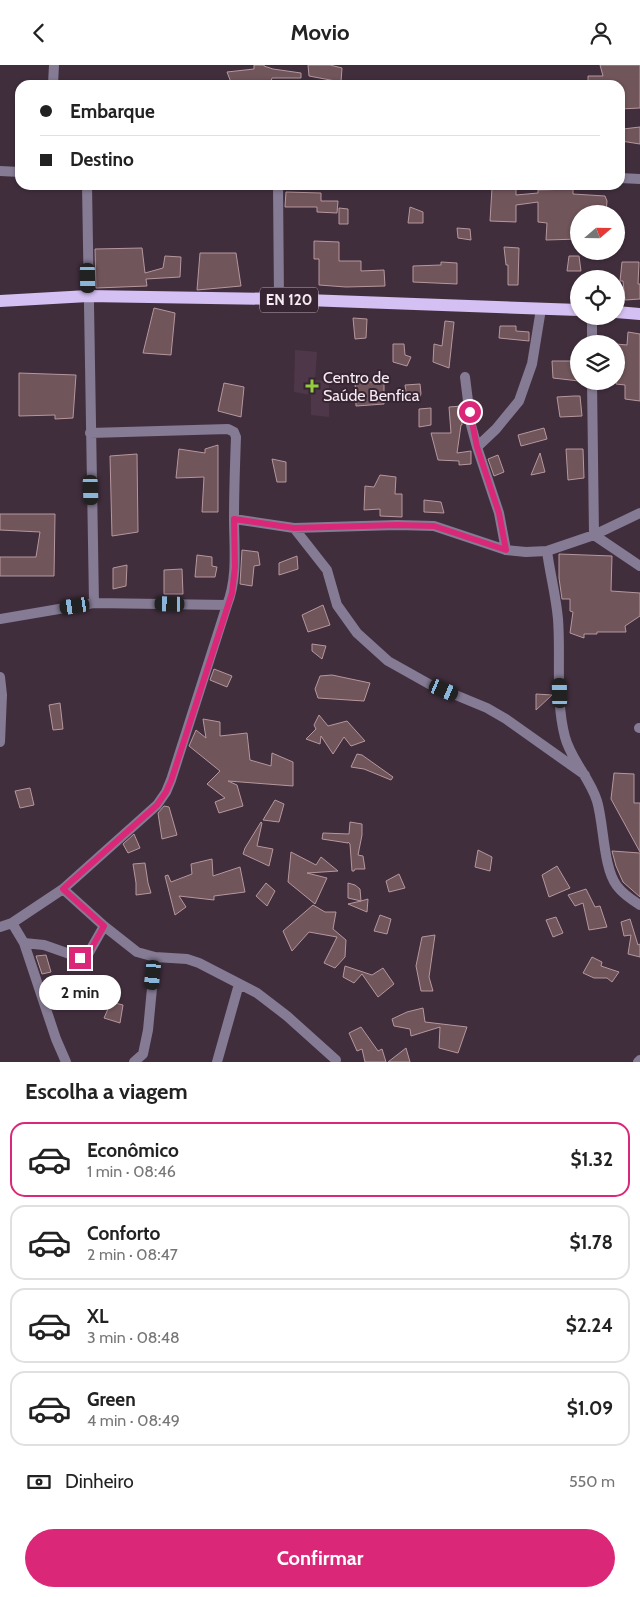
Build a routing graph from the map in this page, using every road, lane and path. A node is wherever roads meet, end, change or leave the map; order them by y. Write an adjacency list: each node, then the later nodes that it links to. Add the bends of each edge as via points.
1 (54, 65): 2 (street)
2 (53, 80)
3 (1, 170): 4 (street)
4 (15, 171)
5 (625, 178): 6 (street)
6 (640, 179)
7 (87, 190): 9 (street)
8 (278, 190): 10 (street)
9 (88, 296): 10 (main road, EN 120); 11 (main road, EN 120); 18 (street)
10 (279, 299): 12 (main road, EN 120)
11 (0, 301)
12 (542, 309): 13 (main road, EN 120); 19 (street, via 532,364 519,401)
13 (570, 311)
14 (625, 313): 15 (main road)
15 (640, 314)
16 (465, 377): 19 (street)
17 (592, 390): 23 (street)
18 (90, 433): 21 (street, via 228,429 234,432); 27 (street)
19 (477, 447): 24 (street, via 499,513)
20 (640, 513): 23 (street)
21 (234, 519): 22 (street); 28 (street, via 235,567)
22 (294, 528): 24 (street, via 434,526); 32 (street, via 327,570 337,605 358,633 388,661 429,684 506,719)
23 (594, 535): 25 (street); 26 (street)
24 (506, 550): 25 (street, via 526,553)
25 (547, 551): 32 (street, via 558,618 560,709 565,737)
26 (640, 567)
27 (94, 603): 28 (street); 29 (street)
28 (227, 605): 33 (street, via 166,792 157,805)
29 (0, 619)
30 (0, 677): 31 (street)
31 (0, 742)
32 (585, 775): 34 (street, via 596,799 608,866 616,885)
33 (63, 889): 35 (street); 36 (street)
34 (640, 905)
35 (12, 923): 37 (street); 38 (street)
36 (104, 926): 38 (street, via 84,959 44,945); 39 (street, via 137,952)
37 (0, 927)
38 (24, 943): 42 (street)
39 (155, 957): 40 (street, via 187,959); 43 (street, via 148,1030 143,1054)
40 (240, 984): 41 (street, via 287,1016); 44 (street)
41 (336, 1060)
42 (66, 1062)
43 (134, 1062)
44 (217, 1062)

